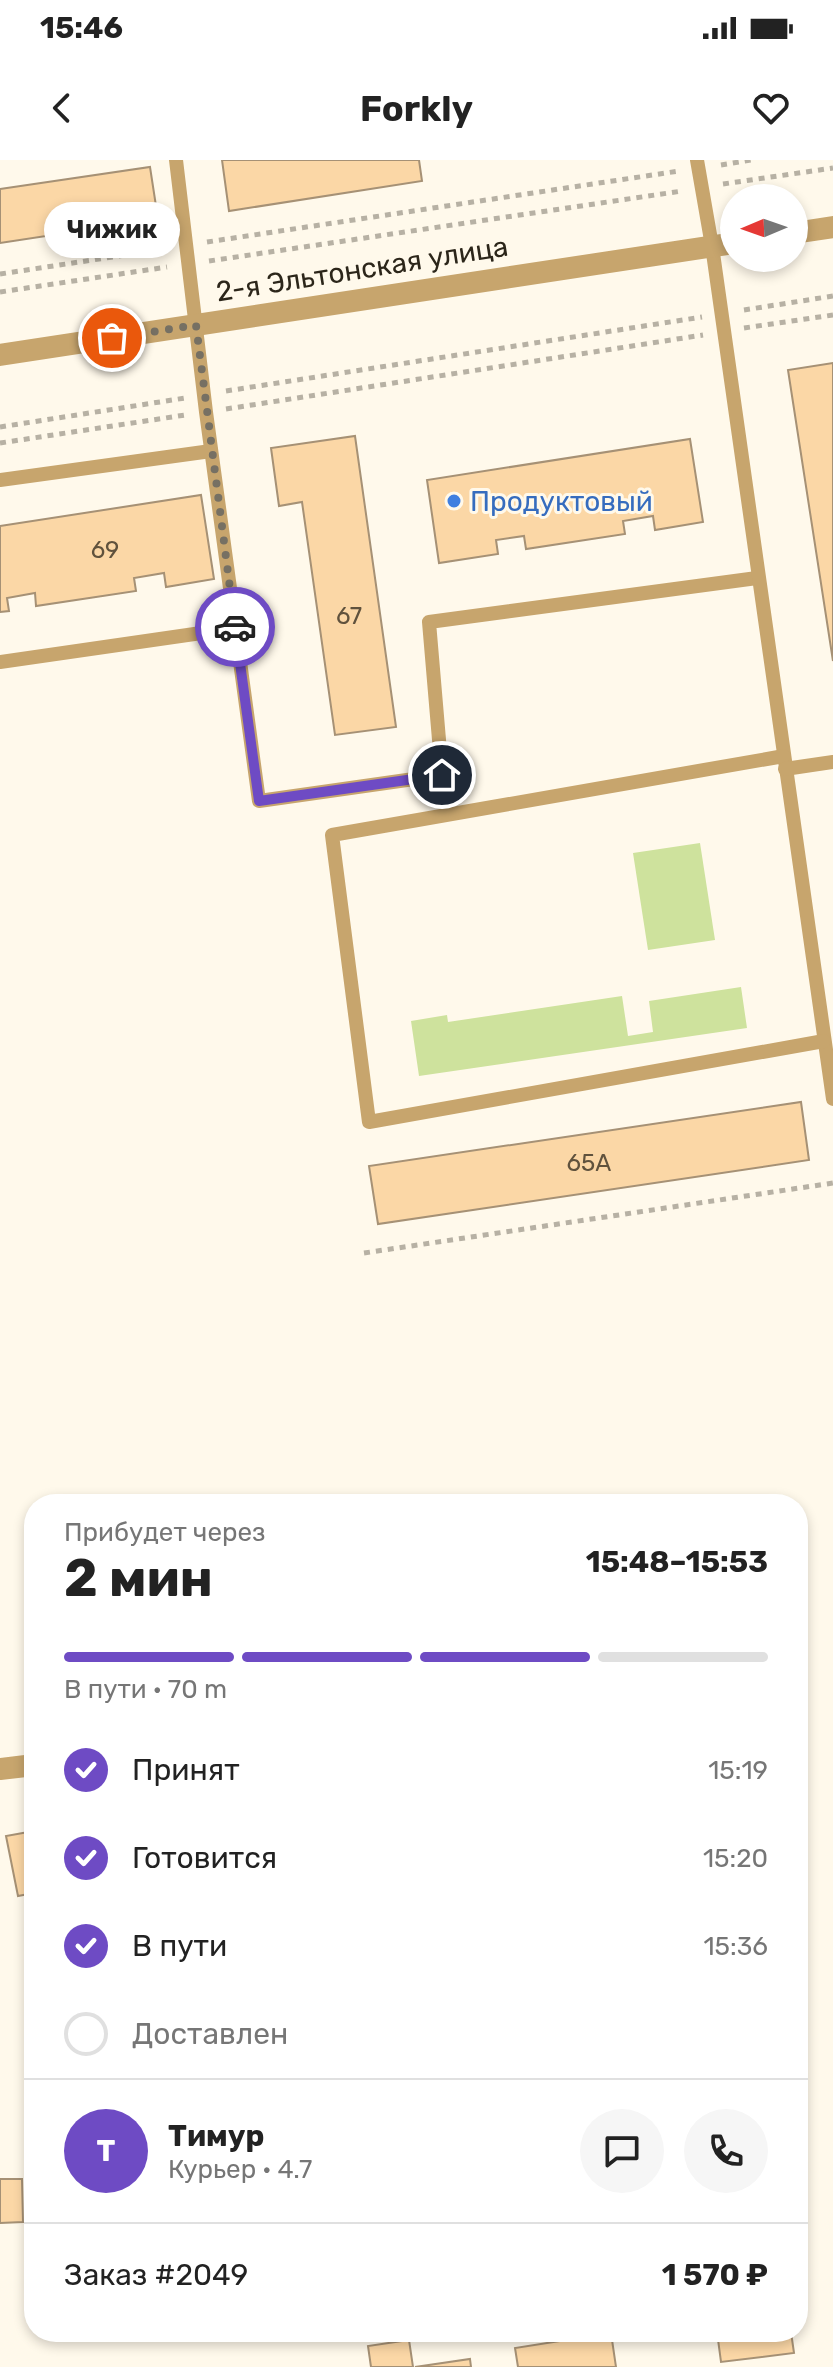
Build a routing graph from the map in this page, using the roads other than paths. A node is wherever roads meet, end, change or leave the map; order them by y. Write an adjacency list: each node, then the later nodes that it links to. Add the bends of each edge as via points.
1 (176, 160): 8 (lane)
2 (697, 164): 5 (lane)
3 (833, 227): 4 (street)
4 (808, 231)
5 (720, 236)
6 (720, 244): 8 (street, 2-я Эльтонская улица)
7 (722, 272): 12 (lane, via 721,314)
8 (196, 325): 9 (street, 2-я Эльтонская улица); 10 (lane)
9 (0, 355)
10 (211, 451): 11 (lane); 13 (lane)
11 (0, 480)
12 (757, 578): 13 (lane, via 429,622 442,775 259,801); 16 (lane)
13 (236, 628): 14 (lane)
14 (0, 662)
15 (833, 762): 16 (lane)
16 (785, 763): 17 (lane); 17 (lane, via 332,835 369,1122)
17 (824, 1041): 18 (lane)
18 (833, 1099)
19 (24, 1766): 20 (street)
20 (0, 1769)

